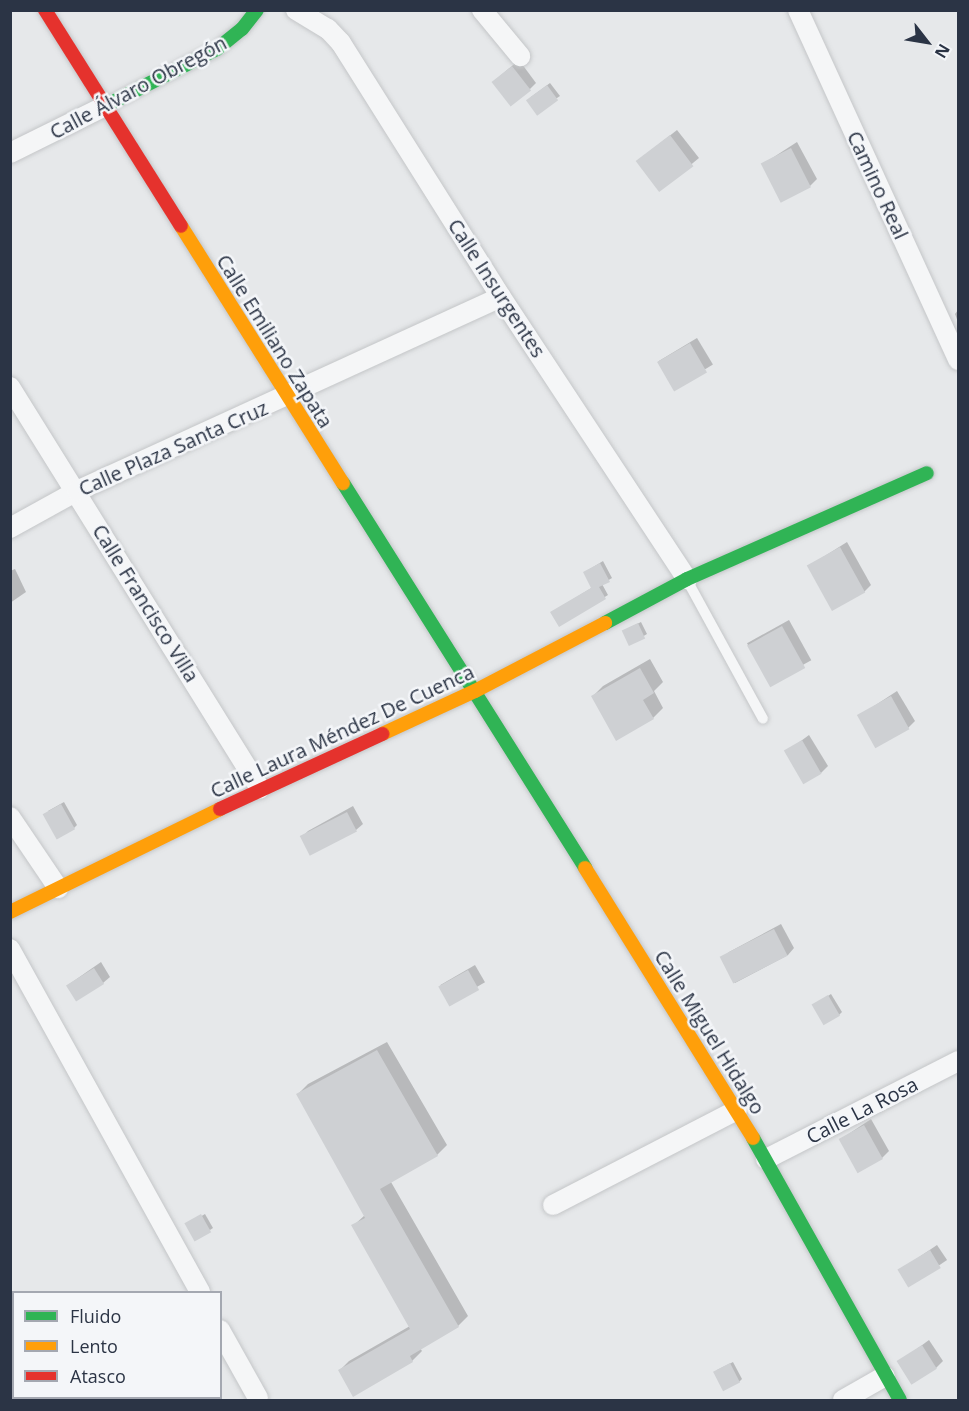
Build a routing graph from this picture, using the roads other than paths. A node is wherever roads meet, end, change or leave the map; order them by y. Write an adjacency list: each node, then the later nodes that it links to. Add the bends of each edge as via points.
1 (45, 10): 7 (street, Calle Emiliano Zapata)
2 (257, 10): 7 (street, Calle Álvaro Obregón, via 242,29 217,49)
3 (296, 10): 9 (street, Calle Insurgentes, via 328,29 341,43)
4 (482, 10): 6 (street)
5 (798, 10): 10 (street, Camino Real)
6 (520, 57)
7 (105, 106): 8 (street, Calle Álvaro Obregón); 12 (street, Calle Emiliano Zapata)
8 (10, 153)
9 (501, 297): 12 (street, Calle Plaza Santa Cruz); 16 (street, Calle Insurgentes)
10 (958, 356)
11 (10, 387): 14 (street, Calle Francisco Villa)
12 (286, 397): 14 (street, Calle Plaza Santa Cruz); 17 (street, Calle Emiliano Zapata)
13 (927, 474): 16 (street, Calle Laura Méndez De Cuenca)
14 (77, 491): 15 (street, Calle Plaza Santa Cruz); 19 (street, Calle Francisco Villa)
15 (10, 528)
16 (687, 579): 17 (street, Calle Laura Méndez De Cuenca); 18 (lane)
17 (475, 691): 19 (street, Calle Laura Méndez De Cuenca); 25 (street, Calle Miguel Hidalgo)
18 (764, 719)
19 (260, 789): 21 (street, Calle Laura Méndez De Cuenca)
20 (10, 817): 21 (street)
21 (58, 888): 22 (street, Calle Laura Méndez De Cuenca)
22 (10, 912)
23 (10, 949): 28 (street)
24 (958, 1061): 26 (street, Calle La Rosa)
25 (736, 1110): 26 (street, Calle Miguel Hidalgo); 27 (street)
26 (766, 1159): 30 (street, Calle Miguel Hidalgo)
27 (553, 1205)
28 (199, 1291)
29 (222, 1334): 31 (street)
30 (885, 1376): 32 (street); 33 (street, Calle Miguel Hidalgo)
31 (258, 1398)
32 (843, 1401)
33 (900, 1401)

